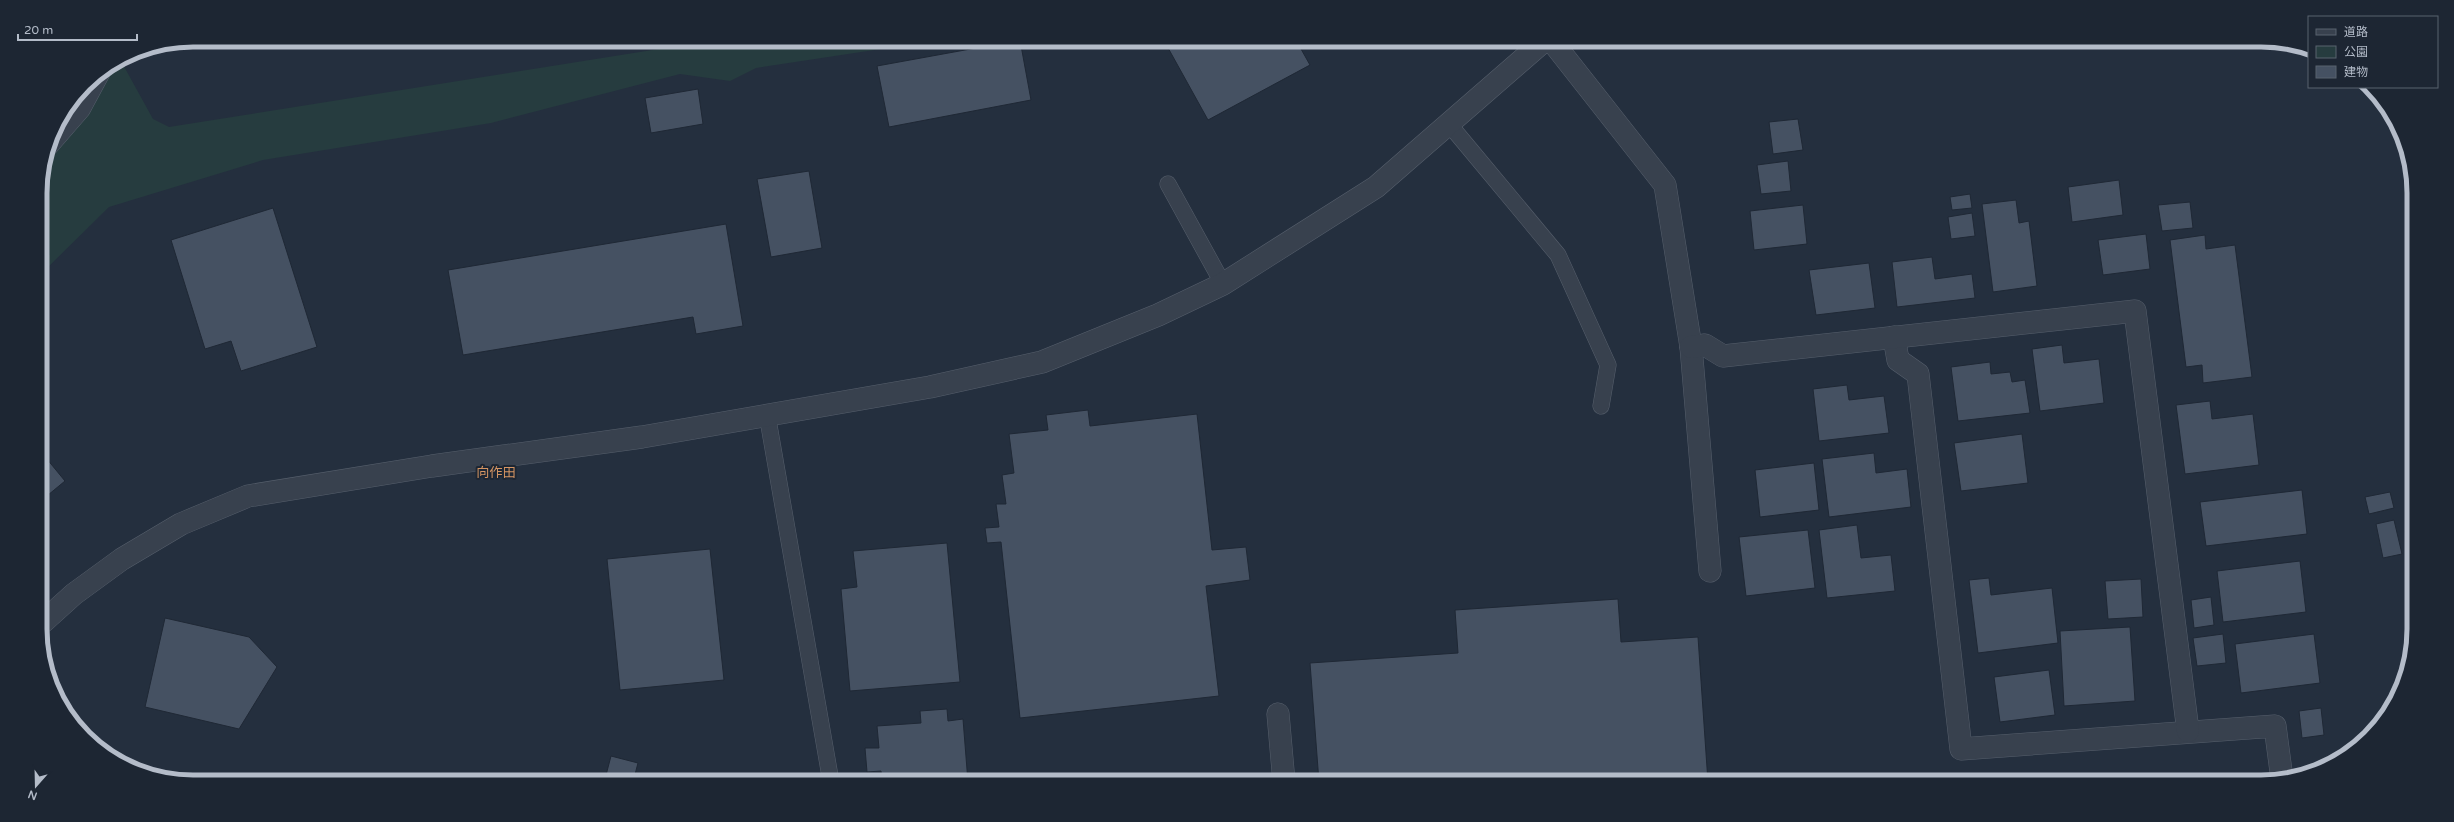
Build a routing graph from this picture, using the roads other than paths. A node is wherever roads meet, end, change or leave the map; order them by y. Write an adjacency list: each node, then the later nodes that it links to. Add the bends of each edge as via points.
1 (1537, 47): 4 (street)
2 (1557, 47): 9 (street, via 1665,185)
3 (96, 84): 5 (lane, via 82,110)
4 (1449, 124): 7 (street, via 1376,186); 10 (lane, via 1558,255 1608,365)
5 (58, 137)
6 (1168, 184): 7 (lane)
7 (1222, 284): 11 (street, via 1158,315 1042,362 930,387)
8 (1894, 337): 9 (street, via 1723,356 1705,345); 15 (street, via 1898,360 1918,374 1962,749); 15 (street, via 2135,311)
9 (1691, 347): 12 (street)
10 (1601, 406)
11 (767, 414): 13 (street, via 642,437 432,466 248,496 181,524 122,559 74,594); 17 (lane)
12 (1710, 570)
13 (47, 618)
14 (1278, 714): 18 (street)
15 (2188, 731): 16 (street, via 2275,726)
16 (2281, 774)
17 (830, 775)
18 (1283, 775)

